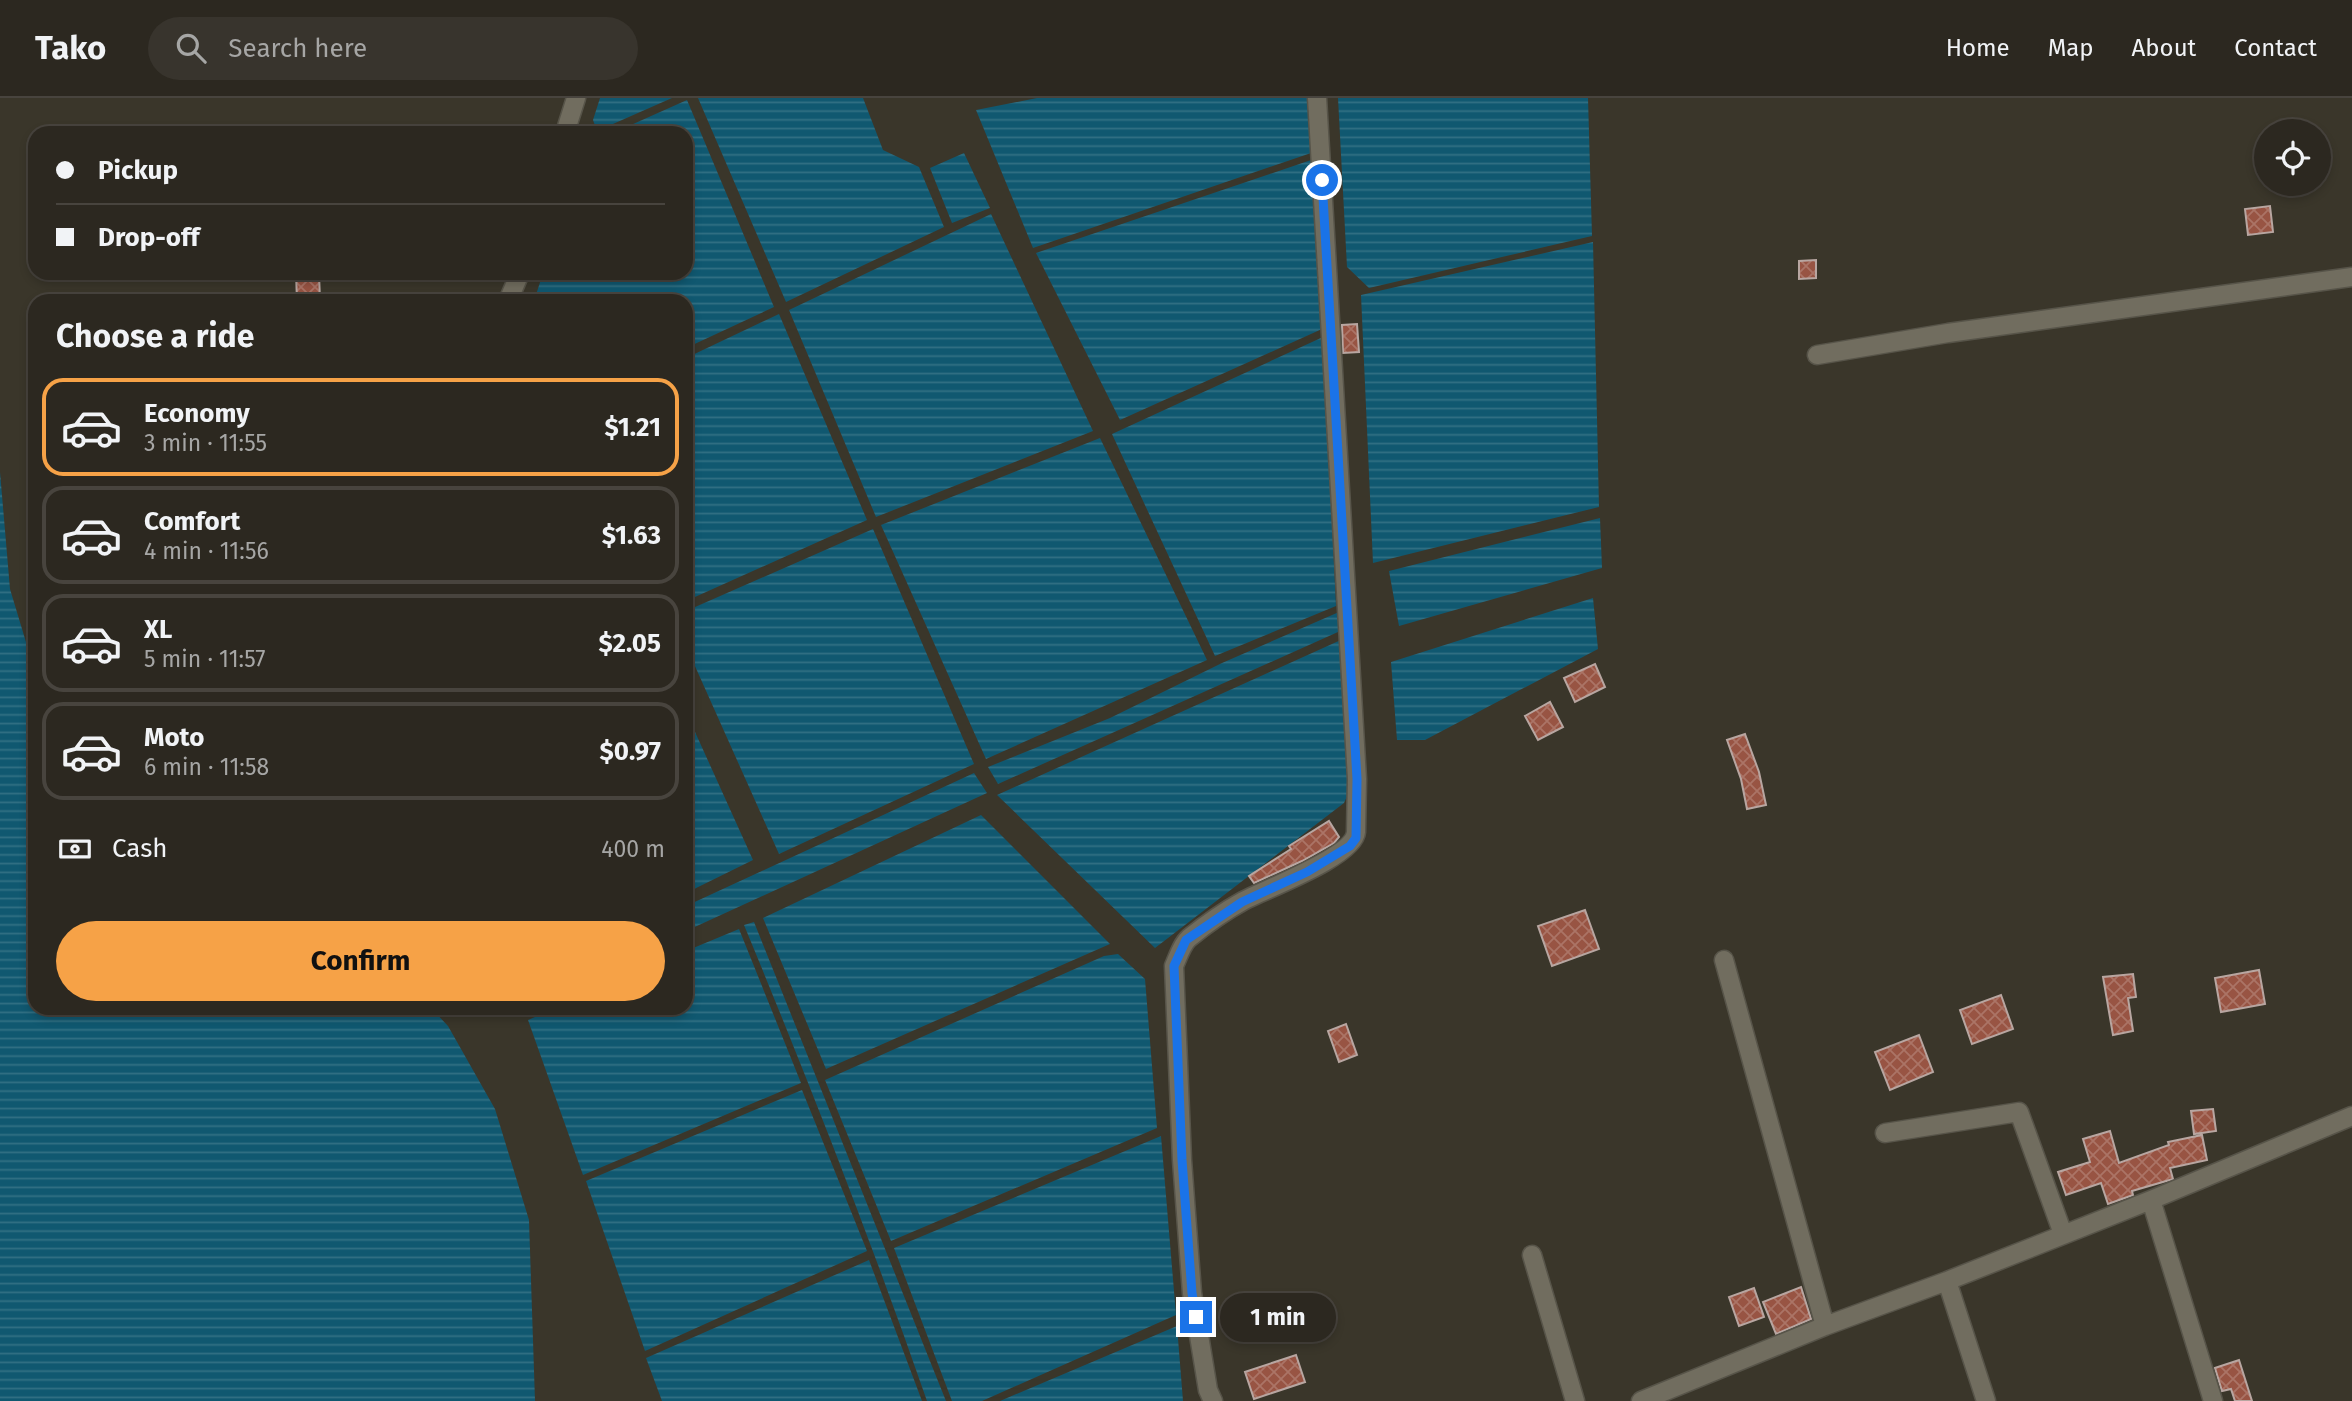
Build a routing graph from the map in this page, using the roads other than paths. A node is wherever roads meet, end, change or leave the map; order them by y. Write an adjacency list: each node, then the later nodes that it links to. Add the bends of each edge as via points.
1 (576, 98): 3 (street)
2 (1317, 98): 14 (street, via 1356,766 1356,838 1307,872 1242,902 1186,940 1174,966 1192,1293)
3 (567, 126)
4 (2352, 277): 5 (street)
5 (1817, 355)
6 (1724, 960): 13 (street)
7 (2352, 1116): 9 (street)
8 (1885, 1133): 10 (street, via 2019,1112)
9 (2151, 1200): 10 (street); 18 (street)
10 (2063, 1234): 12 (street)
11 (1532, 1255): 15 (street)
12 (1947, 1281): 13 (street); 17 (street)
13 (1825, 1326): 16 (street)
14 (1213, 1401)
15 (1575, 1401)
16 (1641, 1401)
17 (1986, 1401)
18 (2213, 1401)

